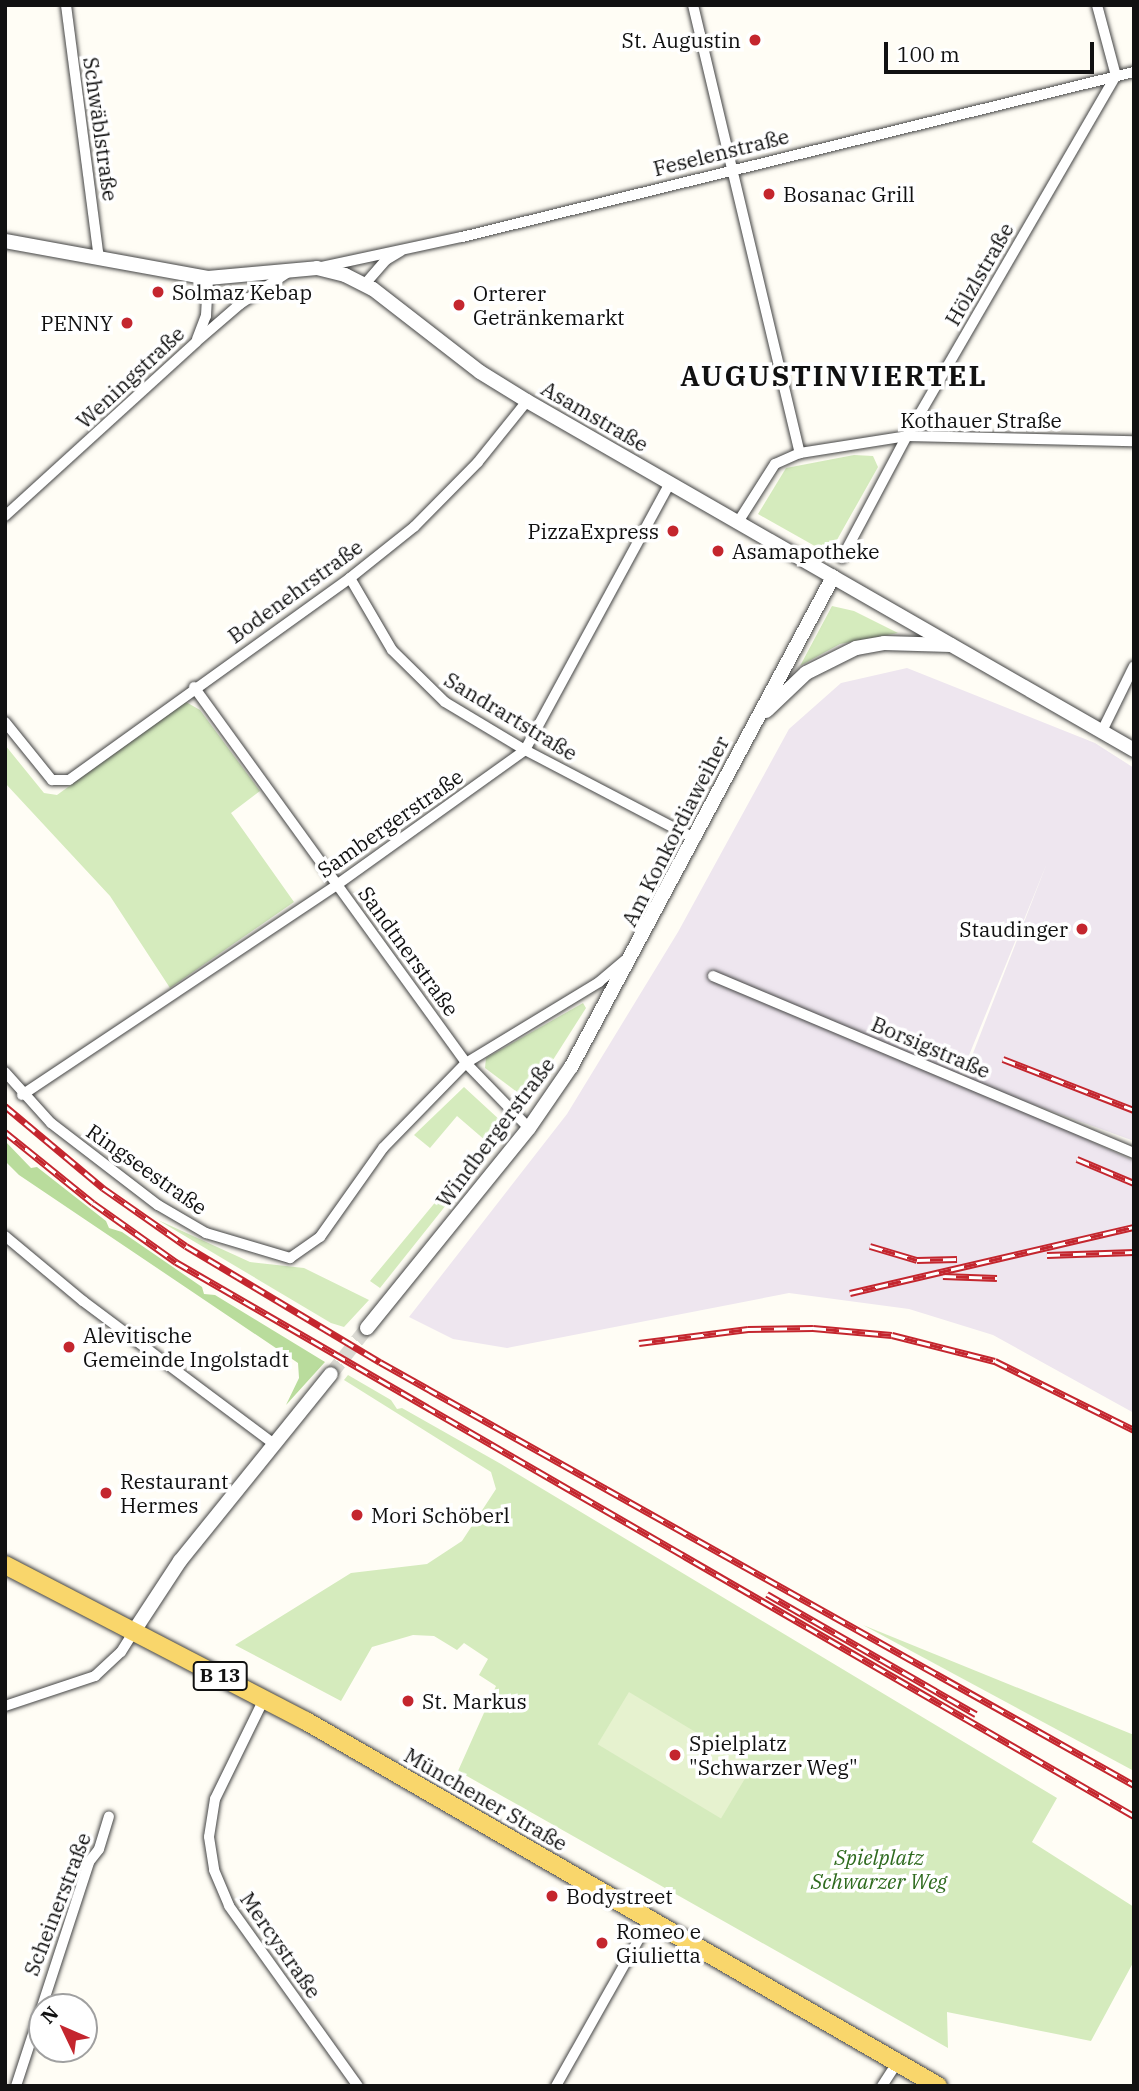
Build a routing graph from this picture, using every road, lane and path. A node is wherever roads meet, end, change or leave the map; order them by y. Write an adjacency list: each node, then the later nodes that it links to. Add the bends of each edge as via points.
1 (66, 5): 9 (street, Schwäblstraße)
2 (693, 5): 6 (street)
3 (1097, 5): 5 (street)
4 (1134, 72): 5 (street, Feselenstraße)
5 (1116, 76): 6 (street, Feselenstraße); 16 (street, Hölzlstraße)
6 (733, 169): 8 (street, Feselenstraße); 18 (street)
7 (5, 241): 9 (street, Asamstraße)
8 (407, 249): 10 (street, Feselenstraße); 13 (street, via 386,260)
9 (99, 258): 12 (street, Asamstraße)
10 (317, 268): 11 (street, Asamstraße); 13 (street, Asamstraße)
11 (287, 273): 12 (street, Asamstraße); 14 (street, Weningstraße)
12 (208, 278): 14 (street, via 205,316)
13 (365, 284): 15 (street, Asamstraße, via 480,372)
14 (195, 342): 20 (street, Weningstraße)
15 (527, 401): 19 (street, Asamstraße); 24 (street, Bodenehrstraße, via 446,497)
16 (907, 436): 17 (street, Kothauer Straße); 18 (street, Kothauer Straße); 22 (street, Hölzlstraße)
17 (1134, 441)
18 (800, 453): 21 (street, Kothauer Straße, via 769,470)
19 (670, 483): 21 (street, Asamstraße); 31 (street, Sambergerstraße)
20 (5, 516)
21 (738, 522): 23 (street, Asamstraße)
22 (842, 558)
23 (833, 577): 25 (street, Asamstraße); 29 (street, Am Konkordiaweiher)
24 (349, 579): 27 (street, Bodenehrstraße); 31 (street, Sandrartstraße, via 409,671 445,702)
25 (953, 646): 29 (street, via 884,643 856,648 806,673); 30 (street, Asamstraße)
26 (1134, 666): 30 (street)
27 (194, 687): 28 (street, Bodenehrstraße, via 88,767 59,783 41,768); 34 (street, Sandtnerstraße)
28 (5, 722)
29 (753, 725): 33 (street, Am Konkordiaweiher)
30 (1102, 731): 32 (street, Asamstraße)
31 (525, 750): 33 (street, Sandrartstraße); 34 (street, Sambergerstraße)
32 (1134, 750)
33 (695, 839): 35 (street, Am Konkordiaweiher)
34 (338, 884): 37 (street, Sandtnerstraße); 39 (street, Sambergerstraße)
35 (638, 948): 37 (street, Am Konkordiaweiher, via 599,982); 40 (street, Windbergerstraße, via 571,1068)
36 (713, 976): 41 (street, Borsigstraße)
37 (466, 1063): 40 (street, Sandtnerstraße); 43 (street, Am Konkordiaweiher, via 383,1148 320,1237)
38 (5, 1072): 39 (street, Ringseestraße)
39 (22, 1095): 43 (street, Ringseestraße, via 94,1160 158,1205 206,1233)
40 (529, 1128): 44 (street, Windbergerstraße)
41 (1134, 1153)
42 (5, 1236): 46 (street, via 92,1308)
43 (290, 1258)
44 (367, 1328)
45 (331, 1374): 46 (street)
46 (274, 1444): 48 (street, via 180,1561)
47 (5, 1565): 48 (main road, Münchener Straße / B 13)
48 (134, 1631): 49 (main road, Münchener Straße / B 13); 50 (street, via 121,1652 95,1676)
49 (264, 1699): 52 (main road, Münchener Straße / B 13); 55 (street, Mercystraße, via 215,1799 209,1837 214,1870 229,1906)
50 (5, 1706)
51 (109, 1816): 54 (street, Scheinerstraße, via 99,1849 84,1875)
52 (650, 1919): 53 (main road, Münchener Straße / B 13); 56 (street)
53 (898, 2061): 57 (street); 58 (main road, Münchener Straße / B 13)
54 (16, 2086)
55 (358, 2086)
56 (556, 2086)
57 (882, 2086)
58 (938, 2086)

